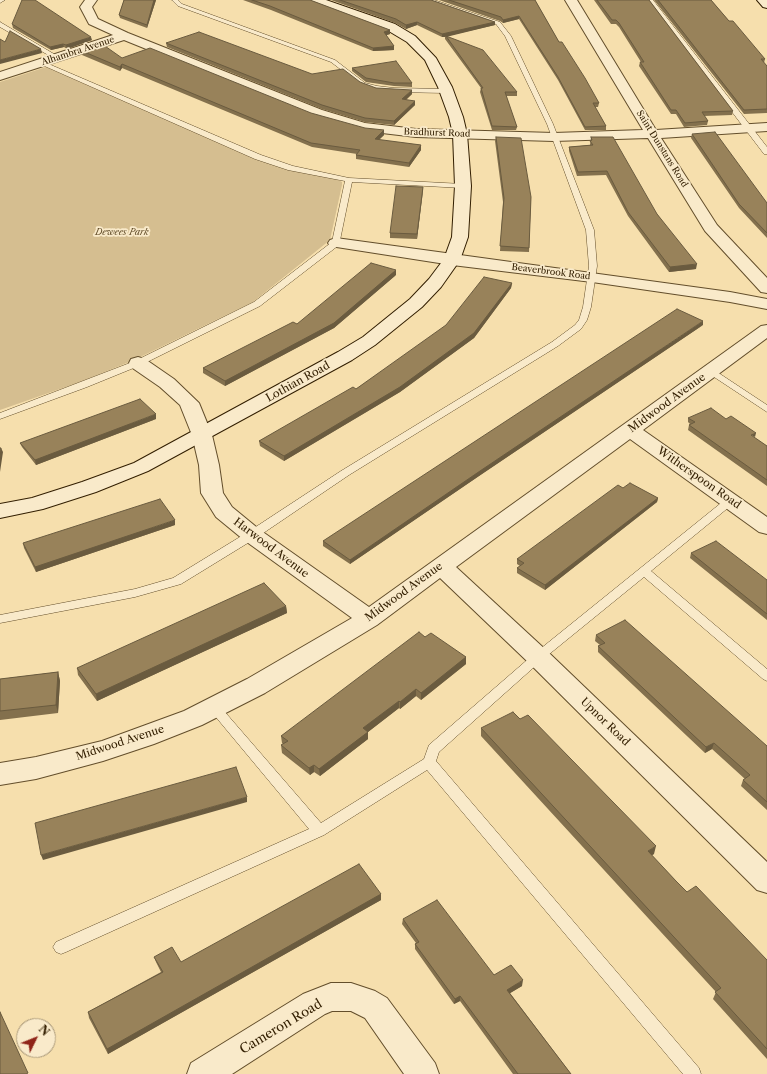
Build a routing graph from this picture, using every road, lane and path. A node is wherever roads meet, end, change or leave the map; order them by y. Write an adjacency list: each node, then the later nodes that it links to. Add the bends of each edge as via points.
1 (91, 0): 10 (street, Alhambra Avenue, via 86,6 93,21)
2 (175, 0): 14 (lane, via 180,5 333,61 363,84 394,90)
3 (316, 0): 14 (street, Lothian Road, via 400,31 430,58)
4 (428, 0): 19 (lane, via 498,22 504,29)
5 (571, 0): 18 (street, Saint Dunstans Road)
6 (650, 0): 16 (lane)
7 (762, 0): 8 (street)
8 (767, 5)
9 (0, 24): 11 (lane)
10 (124, 36): 11 (street, Alhambra Avenue); 17 (street, Bradhurst Road, via 348,124 416,133)
11 (57, 58): 12 (street, Alhambra Avenue)
12 (42, 63): 13 (street, Alhambra Avenue); 21 (lane, via 258,157 291,168)
13 (0, 76)
14 (446, 91): 17 (street, Lothian Road)
15 (767, 127): 16 (street, Bradhurst Road)
16 (747, 128): 18 (street, Bradhurst Road); 20 (lane)
17 (460, 134): 19 (street, Bradhurst Road); 22 (street, Lothian Road)
18 (652, 134): 19 (street, Bradhurst Road); 26 (street, Saint Dunstans Road, via 711,228)
19 (554, 137): 25 (lane, via 590,230)
20 (767, 152)
21 (349, 180): 22 (lane); 23 (lane)
22 (463, 186): 24 (street, Lothian Road, via 460,237)
23 (336, 243): 24 (street, Beaverbrook Road); 29 (lane, via 257,304)
24 (452, 260): 25 (street, Beaverbrook Road); 34 (street, Lothian Road, via 416,303 369,341)
25 (592, 278): 27 (street, Beaverbrook Road); 38 (lane, via 587,307 578,327 345,473)
26 (767, 288)
27 (767, 304)
28 (767, 330): 30 (street, Midwood Avenue)
29 (138, 363): 32 (lane); 34 (street, Harwood Avenue, via 167,383 189,403)
30 (711, 371): 31 (lane); 33 (street, Midwood Avenue)
31 (767, 409)
32 (0, 416)
33 (630, 430): 35 (street, Witherspoon Road); 39 (street, Midwood Avenue)
34 (202, 435): 36 (street, Lothian Road, via 141,467 88,487 35,504); 38 (street, Harwood Avenue, via 212,493 224,512)
35 (730, 501): 37 (street, Witherspoon Road); 40 (lane)
36 (0, 511)
37 (767, 527)
38 (252, 535): 41 (lane, via 177,581 135,593); 42 (street, Harwood Avenue)
39 (441, 566): 42 (street, Midwood Avenue); 43 (street, Upnor Road)
40 (644, 571): 43 (lane); 44 (lane)
41 (0, 619)
42 (369, 619): 45 (street, Midwood Avenue, via 256,686)
43 (538, 657): 46 (lane, via 434,749); 49 (street, Upnor Road)
44 (767, 676)
45 (214, 707): 47 (street, Midwood Avenue, via 145,737 36,768); 48 (lane)
46 (429, 762): 48 (lane); 53 (lane)
47 (0, 774)
48 (319, 831): 50 (lane)
49 (767, 881)
50 (61, 947)
51 (204, 1074): 52 (street, Cameron Road, via 314,1004 331,997 351,997 376,1008)
52 (423, 1074)
53 (693, 1074)

